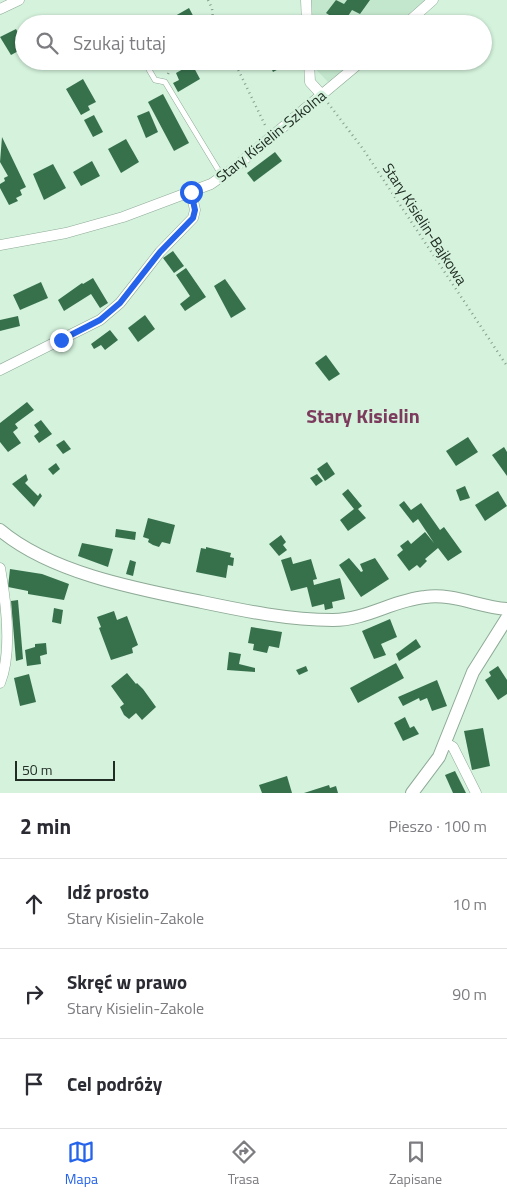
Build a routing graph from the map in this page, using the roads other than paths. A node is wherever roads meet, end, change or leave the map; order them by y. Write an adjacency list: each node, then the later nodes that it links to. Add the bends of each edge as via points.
1 (20, 0): 4 (street)
2 (306, 0): 5 (street)
3 (433, 0): 6 (street)
4 (0, 10)
5 (307, 15)
6 (416, 15)
7 (149, 70): 11 (lane, via 155,80 165,82)
8 (309, 70): 10 (street, via 310,82)
9 (351, 70): 10 (street, Stary Kisielin-Szkolna)
10 (322, 95): 11 (street, Stary Kisielin-Szkolna)
11 (222, 176): 12 (street, Stary Kisielin-Szkolna)
12 (191, 192): 13 (street, Stary Kisielin-Szkolna, via 123,217 66,233); 14 (street, via 195,210 193,218 160,252 120,303 100,320)
13 (0, 245)
14 (0, 370)
15 (2, 536): 17 (street, via 47,558 110,580 267,615 335,620 362,616 407,600 432,596)
16 (0, 568): 19 (street, via 6,602 6,667)
17 (507, 608)
18 (507, 618): 20 (street, via 473,672)
19 (0, 683)
20 (446, 743): 21 (street); 22 (street, via 453,747)
21 (412, 793)
22 (476, 793)

